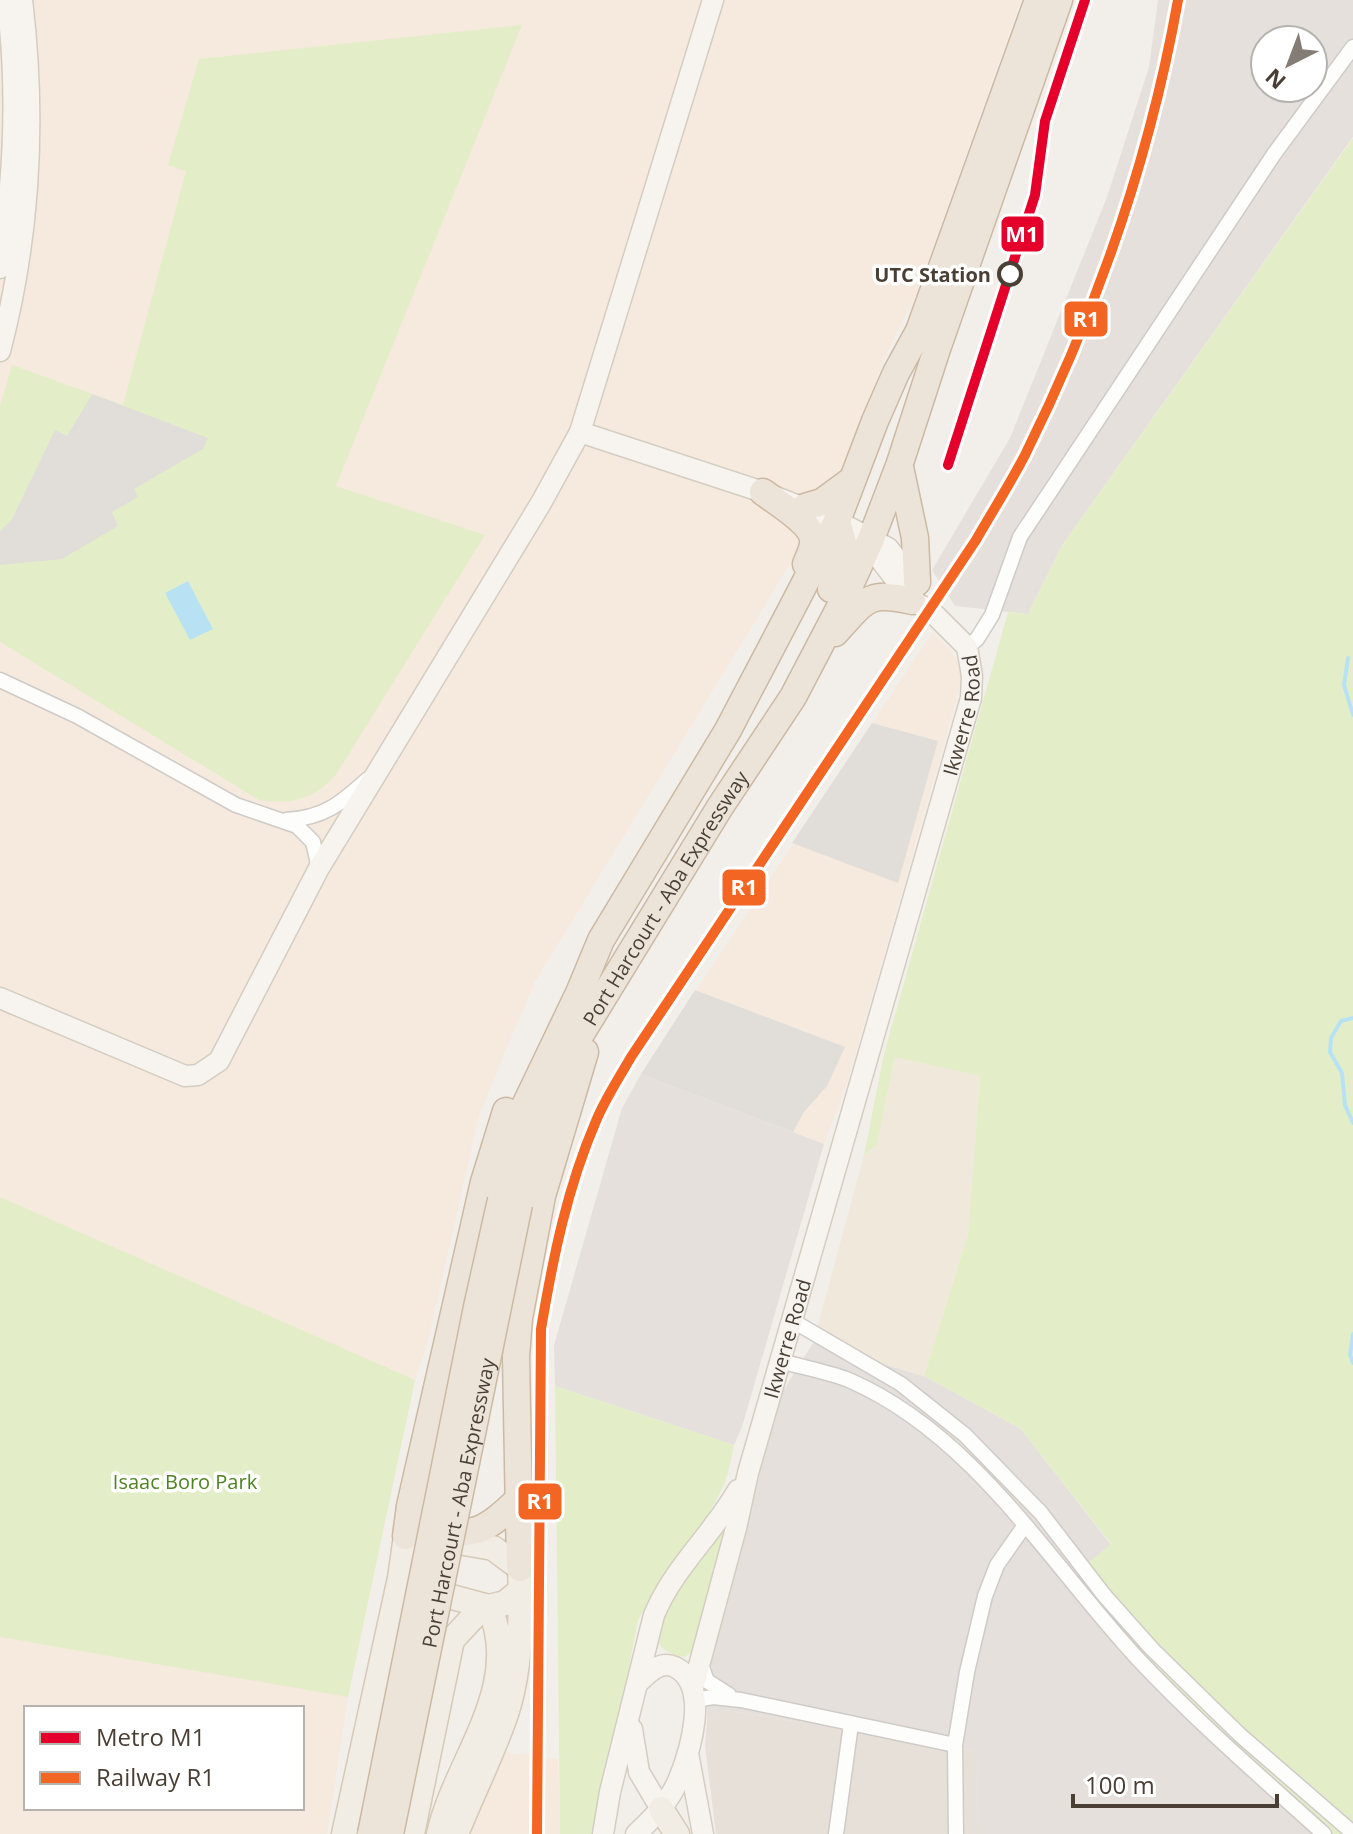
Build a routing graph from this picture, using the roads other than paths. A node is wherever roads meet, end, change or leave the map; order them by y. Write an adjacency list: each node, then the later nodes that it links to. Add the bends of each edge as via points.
1 (7, 0): 7 (street, via 13,100)
2 (22, 0): 9 (street, via 28,175)
3 (713, 0): 10 (street)
4 (1038, 0): 8 (highway, Port Harcourt - Aba Expressway)
5 (1059, 0): 11 (highway, Port Harcourt - Aba Expressway)
6 (1353, 47): 19 (street, Ikwerre Road, via 1274,154 1020,537 992,615)
7 (0, 268)
8 (919, 331): 12 (highway, Port Harcourt - Aba Expressway, via 896,373); 16 (highway, via 866,500)
9 (0, 351)
10 (580, 432): 13 (street); 23 (street)
11 (899, 466): 16 (highway, Port Harcourt - Aba Expressway); 17 (highway, via 915,538)
12 (855, 477): 14 (highway, via 822,502); 15 (highway, Port Harcourt - Aba Expressway)
13 (763, 492): 14 (street); 18 (highway, via 813,535)
14 (805, 507): 15 (street)
15 (837, 521): 16 (street); 18 (highway, Port Harcourt - Aba Expressway); 22 (highway, via 845,550 808,642)
16 (871, 539): 17 (street, via 888,548); 20 (highway, Port Harcourt - Aba Expressway)
17 (920, 598): 19 (street); 20 (highway, via 877,595)
18 (792, 608): 26 (highway, Port Harcourt - Aba Expressway, via 728,730)
19 (967, 647): 30 (street, Ikwerre Road, via 971,698)
20 (816, 653): 22 (highway, Port Harcourt - Aba Expressway)
21 (0, 680): 24 (street, via 77,716 236,805)
22 (793, 697): 27 (highway, Port Harcourt - Aba Expressway)
23 (374, 773): 24 (street, via 326,812); 25 (street)
24 (280, 820): 25 (street, via 307,833)
25 (319, 868): 28 (street, via 219,1061 198,1075 164,1069)
26 (601, 940): 29 (highway, Port Harcourt - Aba Expressway, via 519,1118); 34 (highway, via 502,1120)
27 (609, 985): 29 (highway, Port Harcourt - Aba Expressway, via 563,1067); 33 (highway, via 542,1196 519,1318)
28 (0, 998)
29 (510, 1202): 52 (highway, Port Harcourt - Aba Expressway, bridge, via 477,1307); 53 (highway, Port Harcourt - Aba Expressway, bridge)
30 (793, 1321): 31 (street, Ikwerre Road); 50 (street, via 901,1384 965,1435 1041,1513 1152,1649 1240,1735)
31 (781, 1361): 32 (street, Ikwerre Road); 35 (street, via 850,1381 920,1422)
32 (748, 1473): 40 (street, Ikwerre Road); 41 (street, Ikwerre Road, via 728,1509 664,1592)
33 (518, 1500): 34 (highway, via 489,1525 460,1533 419,1516); 38 (highway)
34 (410, 1506): 36 (highway)
35 (1025, 1525): 47 (street, via 997,1565 985,1596); 63 (street, via 1139,1660)
36 (406, 1536): 37 (main road); 38 (main road, via 493,1548)
37 (400, 1578): 39 (main road, via 405,1584); 51 (main road)
38 (520, 1579): 39 (main road, via 505,1603); 44 (main road, via 518,1652)
39 (489, 1607): 44 (main road, via 501,1639); 54 (main road, via 452,1640)
40 (700, 1661): 42 (street, Ikwerre Road); 43 (street, via 707,1681)
41 (638, 1683): 42 (street, via 650,1671 670,1665 688,1677); 45 (street, Ikwerre Road)
42 (694, 1694): 43 (street); 48 (street, Ikwerre Road)
43 (741, 1700): 46 (street)
44 (498, 1710): 55 (main road); 56 (main road)
45 (631, 1713): 49 (street, via 639,1772); 57 (street, Ikwerre Road)
46 (851, 1724): 47 (street); 61 (street)
47 (955, 1745): 62 (street)
48 (688, 1753): 49 (street, Ikwerre Road); 60 (street, Ikwerre Road)
49 (661, 1809): 58 (street, Ikwerre Road); 59 (main road)
50 (1353, 1833)
51 (344, 1834)
52 (371, 1834)
53 (390, 1834)
54 (412, 1834)
55 (439, 1834)
56 (456, 1834)
57 (603, 1834)
58 (636, 1834)
59 (677, 1834)
60 (703, 1834)
61 (836, 1834)
62 (956, 1834)
63 (1324, 1834)

